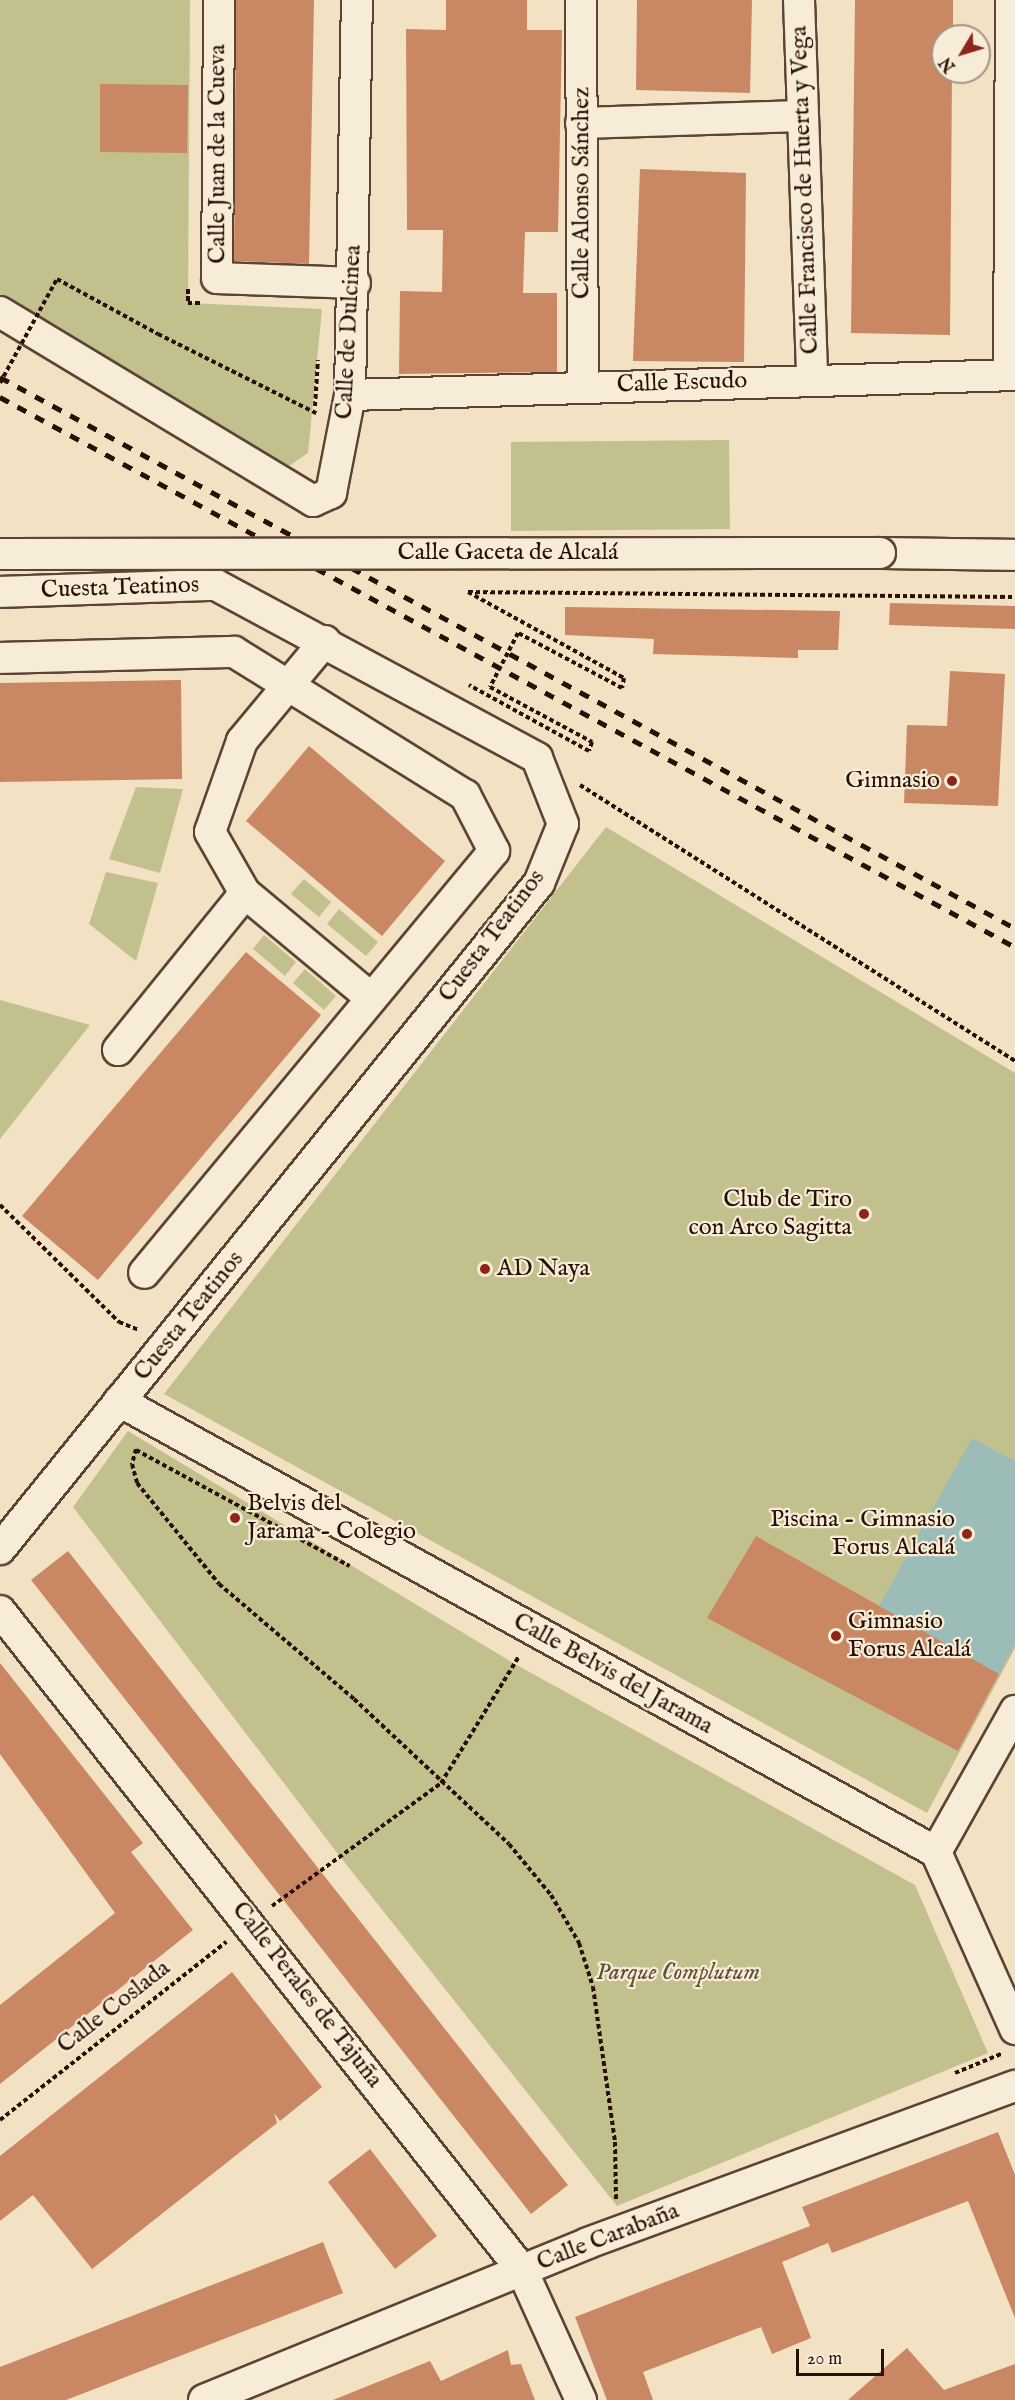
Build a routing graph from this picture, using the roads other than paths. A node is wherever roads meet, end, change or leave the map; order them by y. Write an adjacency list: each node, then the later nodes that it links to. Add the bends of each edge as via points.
1 (219, 0): 9 (street, Calle Juan de la Cueva, via 217,278)
2 (357, 0): 9 (street, Calle de Dulcinea)
3 (581, 0): 8 (street, Calle Alonso Sánchez)
4 (799, 0): 7 (street, Calle Francisco de Huerta y Vega)
5 (1011, 0): 6 (street)
6 (1012, 115): 11 (street)
7 (802, 116): 8 (street); 12 (street, Calle Francisco de Huerta y Vega)
8 (581, 123): 13 (street, Calle Alonso Sánchez)
9 (355, 283): 14 (street, Calle de Dulcinea)
10 (0, 312): 14 (street, Calle de Dulcinea, via 313,501 331,493)
11 (1012, 375): 12 (street, Calle Escudo)
12 (812, 379): 13 (street, Calle Escudo)
13 (583, 386): 14 (street, Calle Escudo)
14 (348, 407)
15 (0, 554): 16 (street, Calle Gaceta de Alcalá, bridge)
16 (1015, 555)
17 (0, 592): 18 (street, Cuesta Teatinos, via 216,585)
18 (325, 641): 20 (street); 25 (street, Cuesta Teatinos, via 537,758 563,824 539,882)
19 (0, 658): 20 (street, via 234,652)
20 (286, 686): 21 (street, via 242,741 210,832); 22 (street, via 465,795 494,851)
21 (245, 893): 22 (street); 23 (street)
22 (371, 998): 24 (street)
23 (118, 1050)
24 (144, 1273)
25 (119, 1401): 26 (street, Cuesta Teatinos); 29 (street, Calle Belvis del Jarama)
26 (0, 1549)
27 (0, 1611): 32 (street, Calle Perales de Tajuña)
28 (1015, 1711): 29 (street)
29 (936, 1852): 30 (street)
30 (1005, 2042)
31 (1015, 2085): 32 (street, Calle Carabaña)
32 (522, 2270): 33 (street, Calle Carabaña); 34 (street, Calle Perales de Tajuña)
33 (204, 2400)
34 (581, 2400)

